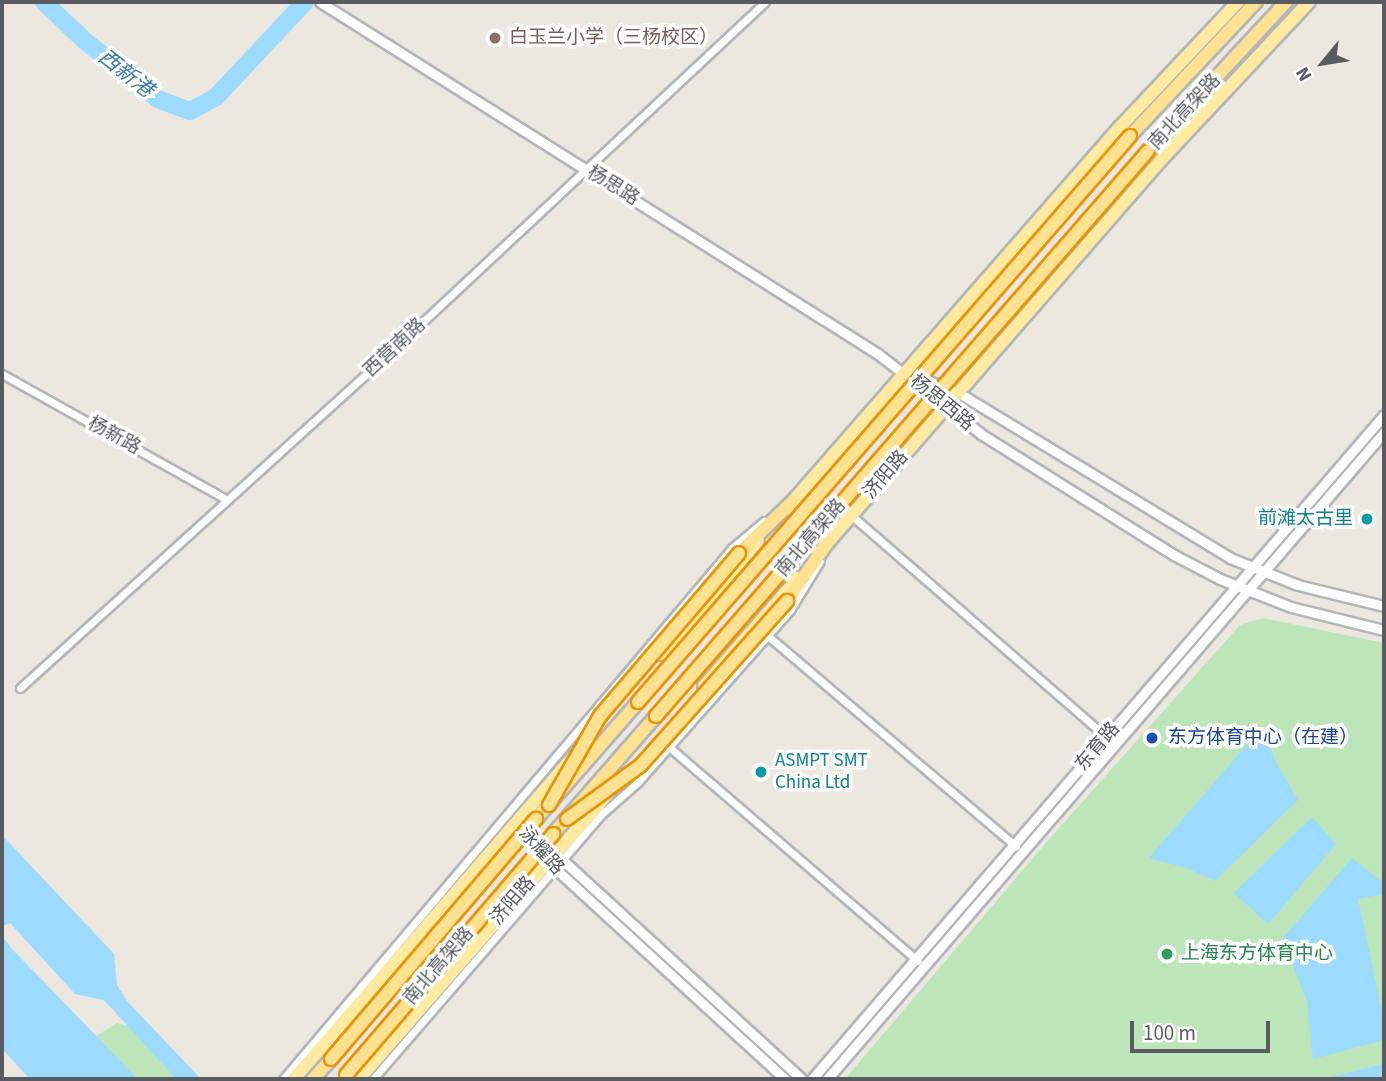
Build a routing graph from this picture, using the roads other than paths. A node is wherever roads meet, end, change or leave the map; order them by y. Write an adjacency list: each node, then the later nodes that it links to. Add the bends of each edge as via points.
1 (320, 2): 7 (street, 杨思路)
2 (765, 2): 7 (street, 西营南路)
3 (1238, 2): 8 (main road)
4 (1256, 2): 29 (highway, 南北高架路, bridge, via 1130,136)
5 (1286, 2): 30 (highway, 南北高架路, bridge, via 1139,162)
6 (1309, 2): 10 (main road, 济阳路, via 1160,161)
7 (586, 169): 8 (street, 杨思路); 14 (street, 西营南路)
8 (905, 372): 10 (street, 杨思西路); 11 (street, 杨思西路); 15 (main road)
9 (2, 374): 14 (street, 杨新路)
10 (959, 393): 11 (main road, 济阳路); 18 (street, 杨思西路, via 1186,534)
11 (944, 409): 16 (main road, 济阳路); 20 (street, 杨思西路, via 1174,555)
12 (1384, 415): 18 (street, 东育路)
13 (1384, 432): 19 (street, 东育路)
14 (226, 499): 25 (street, 西营南路)
15 (792, 502): 29 (highway, bridge, via 739,553 600,716); 31 (main road); 37 (street, via 732,548)
16 (850, 515): 17 (main road, 济阳路); 26 (street)
17 (828, 542): 24 (street, via 803,595); 30 (highway, bridge, via 787,601 641,765); 34 (main road, 济阳路)
18 (1252, 568): 19 (street, 杨思西路); 20 (street, 东育路)
19 (1264, 572): 21 (street, 东育路); 22 (street, 杨思西路)
20 (1236, 586): 21 (street, 杨思西路); 26 (street, 东育路)
21 (1247, 591): 23 (street, 杨思西路, via 1319,616); 27 (street, 东育路)
22 (1384, 606)
23 (1384, 630)
24 (768, 636): 28 (street); 32 (street)
25 (20, 688)
26 (1107, 737): 27 (street); 32 (street, 东育路)
27 (1115, 743): 33 (street, 东育路)
28 (669, 747): 34 (street); 35 (street)
29 (549, 805): 39 (highway, 南北高架路, bridge)
30 (566, 820): 40 (highway, 南北高架路, bridge)
31 (515, 824): 34 (street, 泳耀路); 38 (main road)
32 (1014, 845): 33 (street); 35 (street, 东育路)
33 (1023, 851): 36 (street, 东育路)
34 (552, 863): 41 (main road, 济阳路); 42 (street); 43 (street, 泳耀路); 44 (street, 泳耀路)
35 (916, 958): 36 (street); 45 (street, 东育路)
36 (924, 965): 46 (street, 东育路)
37 (283, 1079)
38 (294, 1079)
39 (313, 1079)
40 (341, 1079)
41 (359, 1079)
42 (373, 1079)
43 (785, 1079)
44 (802, 1079)
45 (812, 1079)
46 (827, 1079)

